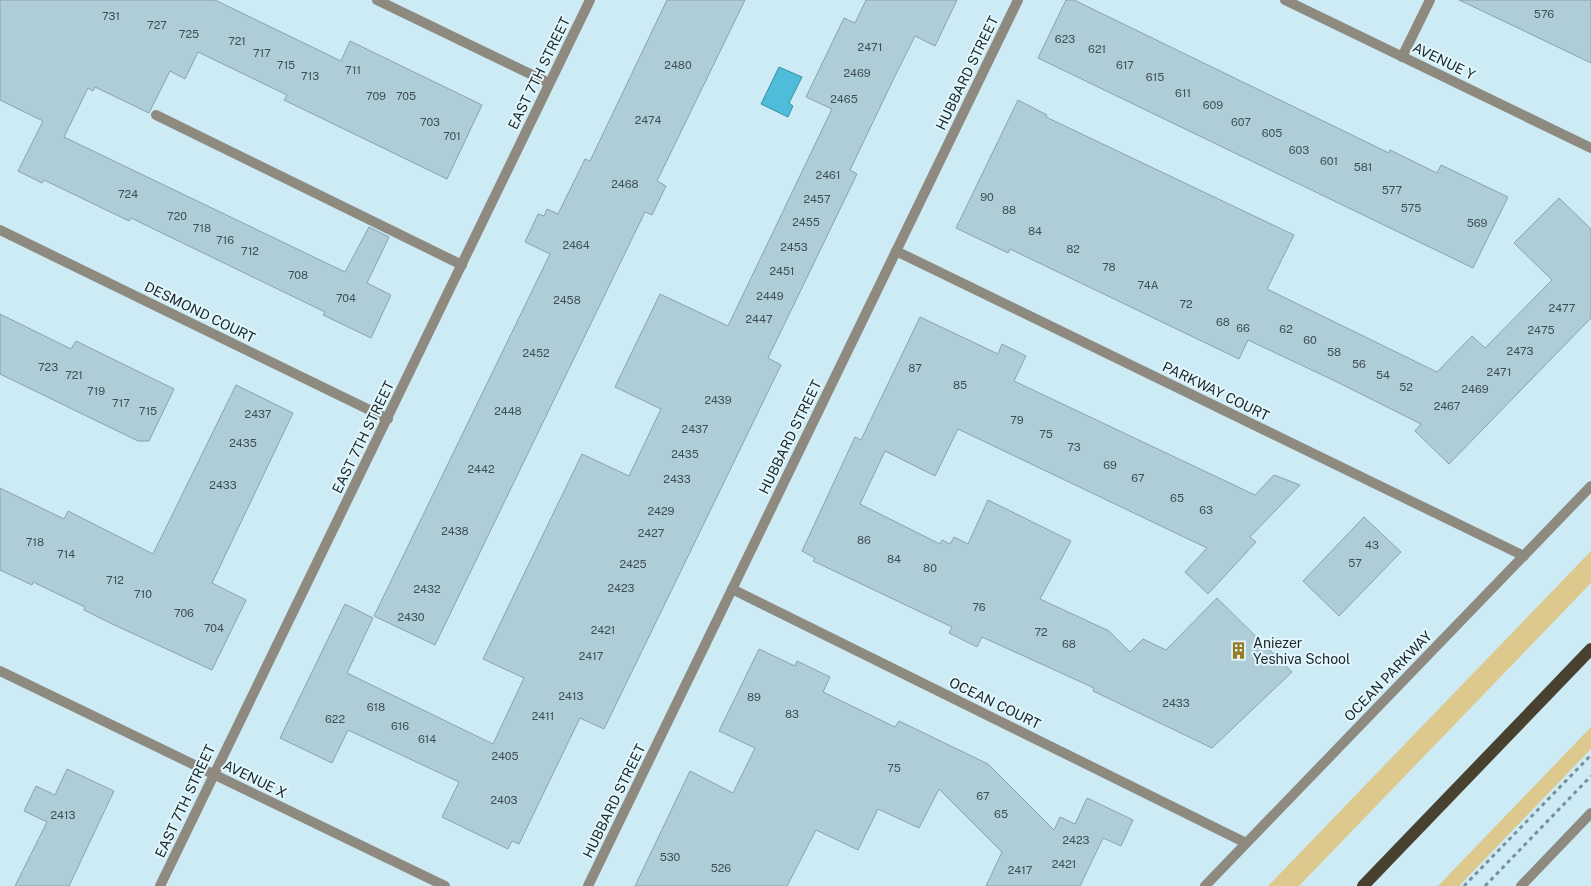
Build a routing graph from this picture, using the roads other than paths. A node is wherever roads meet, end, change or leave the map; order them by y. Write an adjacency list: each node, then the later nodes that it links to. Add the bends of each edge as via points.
1 (376, 0): 7 (street)
2 (590, 0): 7 (street, EAST 7TH STREET)
3 (1018, 0): 11 (street, HUBBARD STREET)
4 (1285, 0): 6 (street, AVENUE Y)
5 (1430, 0): 6 (street)
6 (1402, 57): 9 (street, AVENUE Y)
7 (549, 83): 12 (street, EAST 7TH STREET)
8 (156, 115): 12 (street)
9 (1591, 148)
10 (0, 230): 13 (street, DESMOND COURT)
11 (896, 251): 15 (street, PARKWAY COURT); 16 (street, HUBBARD STREET)
12 (462, 265): 13 (street, EAST 7TH STREET)
13 (388, 419): 19 (street, EAST 7TH STREET)
14 (1591, 486): 15 (street, OCEAN PARKWAY)
15 (1524, 556): 21 (street, OCEAN PARKWAY)
16 (732, 589): 21 (street, OCEAN COURT); 24 (street, HUBBARD STREET)
17 (1591, 649): 26 (main road)
18 (0, 671): 19 (street, AVENUE X)
19 (212, 774): 22 (street, EAST 7TH STREET); 23 (street, AVENUE X)
20 (1591, 813): 27 (street)
21 (1246, 843): 25 (street, OCEAN PARKWAY)
22 (160, 886)
23 (444, 886)
24 (588, 886)
25 (1205, 886)
26 (1363, 886)
27 (1521, 886)

